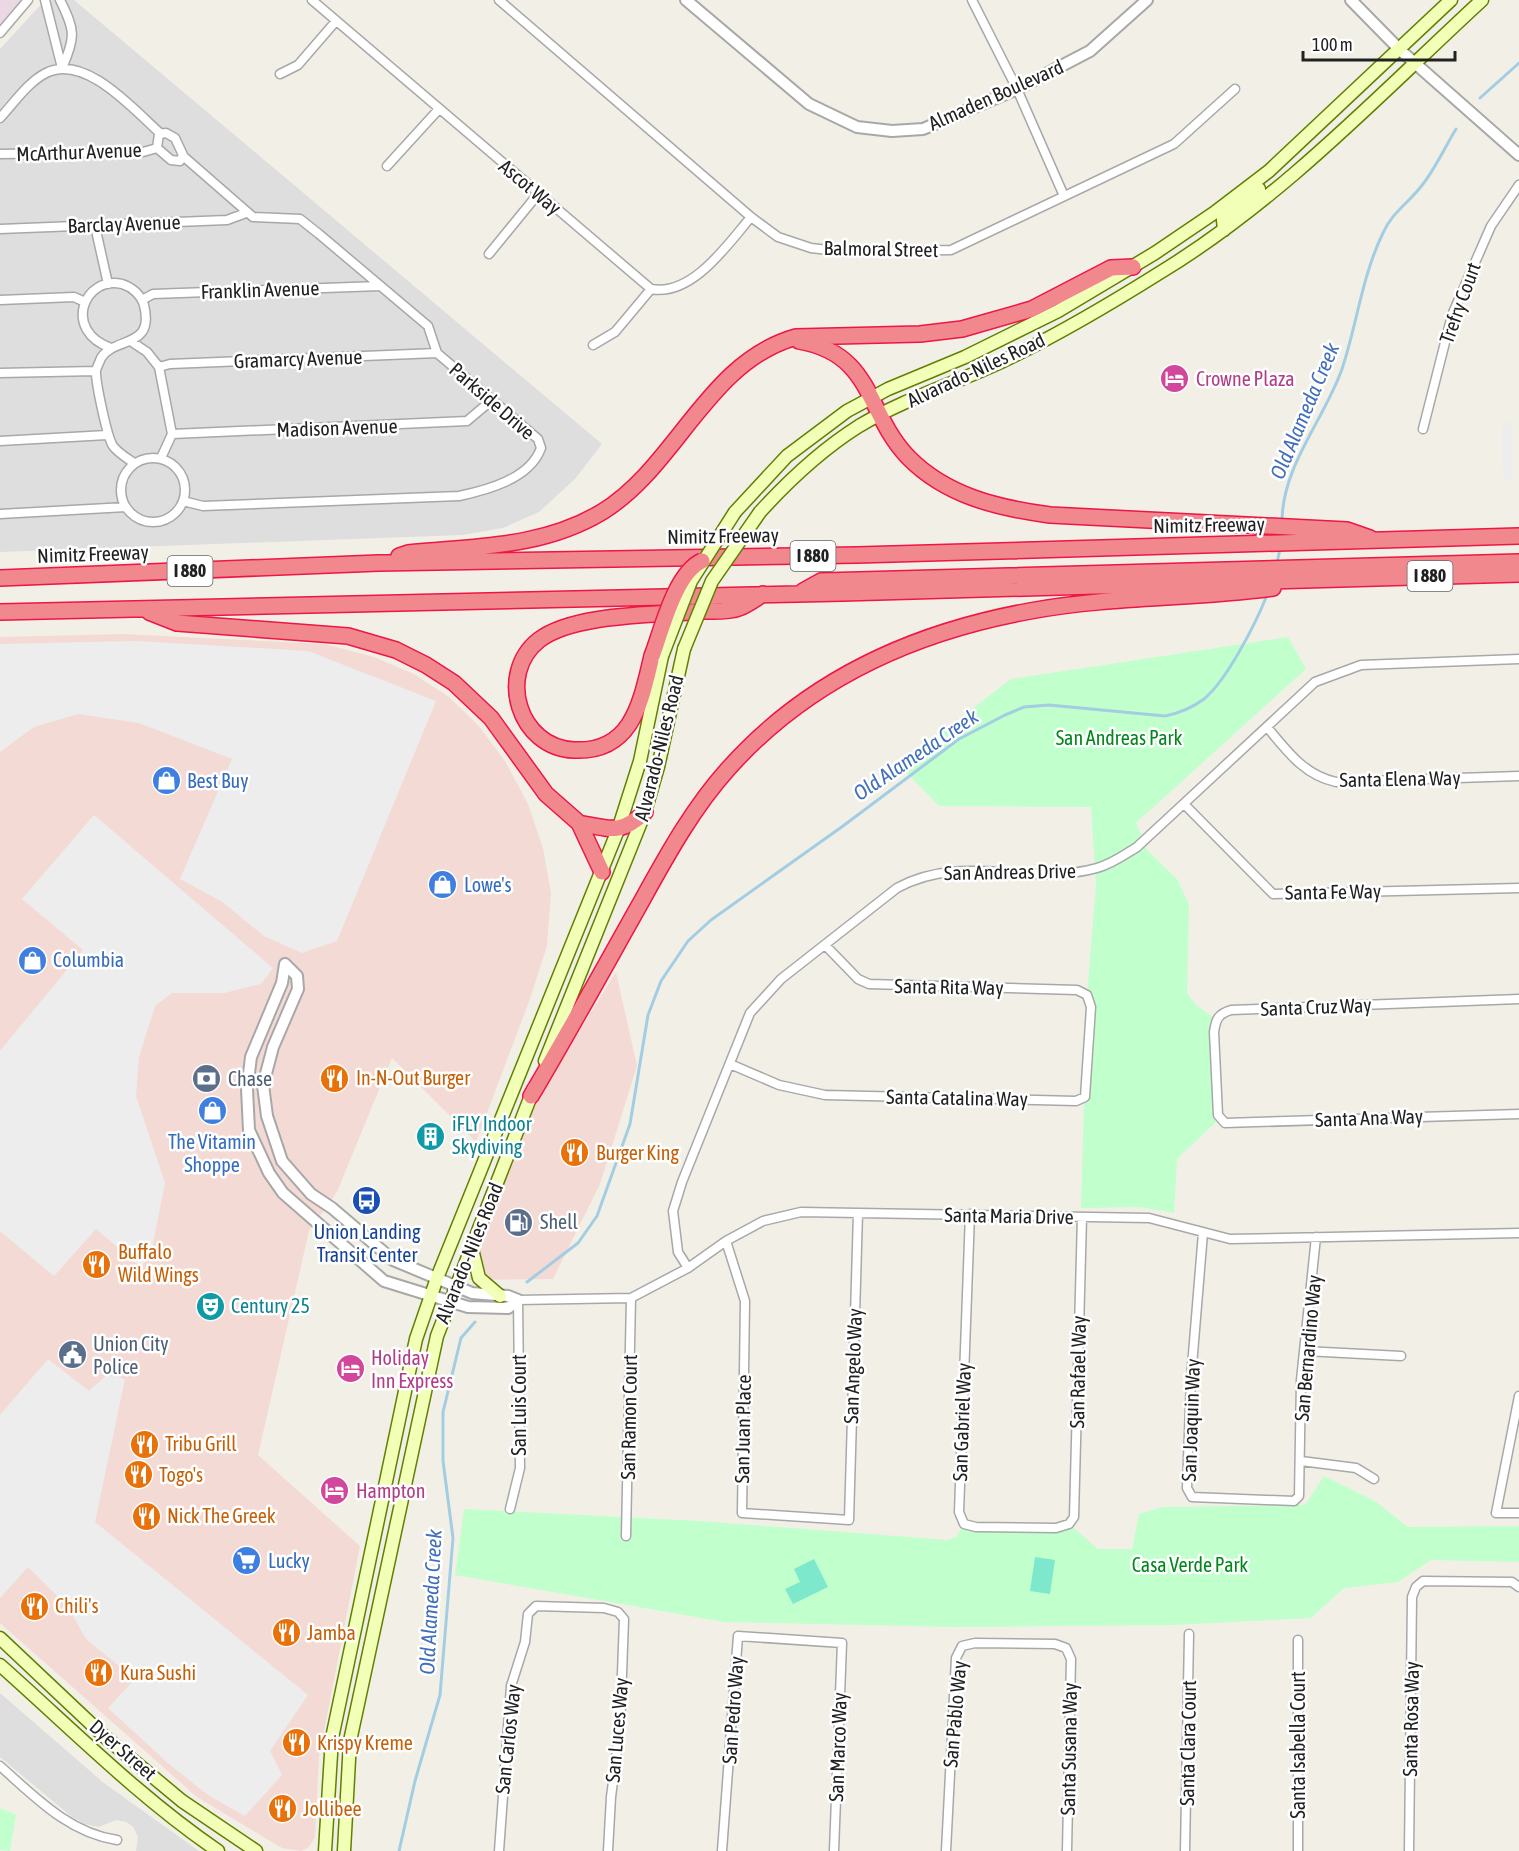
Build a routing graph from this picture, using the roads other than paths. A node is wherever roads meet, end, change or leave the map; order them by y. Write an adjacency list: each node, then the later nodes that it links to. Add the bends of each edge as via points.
1 (28, 0): 13 (street)
2 (45, 0): 16 (street)
3 (60, 0): 16 (street, via 72,23 73,43)
4 (312, 0): 12 (street, Ascot Way)
5 (499, 0): 33 (street, Balmoral Street)
6 (686, 0): 18 (street, Almaden Boulevard, via 809,104 857,127 923,129)
7 (972, 0): 18 (street)
8 (1147, 0): 18 (street, Almaden Boulevard, via 1090,51)
9 (1351, 0): 14 (street)
10 (1451, 0): 14 (main road, Alvarado-Niles Road)
11 (1482, 0): 15 (main road, Alvarado-Niles Road)
12 (336, 21): 17 (street, via 298,64); 20 (street, Ascot Way)
13 (0, 33)
14 (1400, 50): 15 (street); 24 (main road, Alvarado-Niles Road)
15 (1414, 63): 26 (street); 36 (main road, Alvarado-Niles Road, via 1305,165)
16 (62, 68): 21 (street, via 45,73); 22 (street, via 99,80)
17 (280, 74)
18 (1017, 89): 31 (street)
19 (1235, 89): 31 (street, Balmoral Street, via 1173,144)
20 (439, 109): 28 (street); 30 (street, Ascot Way)
21 (0, 118)
22 (161, 134): 23 (street, via 157,138); 27 (street, via 175,138)
23 (158, 148): 25 (street, McArthur Avenue, via 143,152); 27 (street, via 176,161)
24 (1292, 151): 36 (main road, via 1290,160 1223,220); 38 (main road, Alvarado-Niles Road, via 1239,195)
25 (0, 154)
26 (1519, 155)
27 (183, 156): 32 (street)
28 (387, 166)
29 (1519, 185): 56 (street, Trefry Court, via 1491,226 1452,315)
30 (538, 194): 37 (street); 41 (street, Ascot Way)
31 (1064, 196): 33 (street, Balmoral Street, via 951,250 846,252 811,248 778,237)
32 (246, 213): 34 (street, Barclay Avenue, via 227,220); 40 (street, Parkside Drive, via 263,219 300,219)
33 (751, 217): 41 (street, via 695,276 663,291)
34 (95, 226): 35 (street, Barclay Avenue); 39 (street)
35 (0, 230)
36 (1224, 230): 55 (main road, Alvarado-Niles Road, via 1162,272 1051,336)
37 (489, 254)
38 (1133, 267): 45 (highway, via 1111,268 1053,300 985,324 930,333 795,337); 53 (main road, Alvarado-Niles Road, via 1026,328)
39 (108, 284): 43 (street, via 122,284); 44 (street, via 94,290)
40 (380, 286): 43 (street, Franklin Avenue, via 153,294); 49 (street, Parkside Drive, via 428,326)
41 (651, 289): 47 (street, via 615,332)
42 (0, 300): 44 (street, via 74,297)
43 (142, 300): 46 (street, via 146,315 143,330)
44 (85, 302): 48 (street, via 82,317 86,332 97,343)
45 (781, 341): 53 (highway, via 805,342 838,356 856,370); 69 (highway, via 756,354 732,375 642,479 602,512 564,530 523,542 408,553)
46 (132, 342): 48 (street); 50 (street)
47 (593, 345)
48 (111, 348): 51 (street)
49 (437, 353): 50 (street, Gramarcy Avenue); 54 (street, Parkside Drive)
50 (159, 367): 57 (street)
51 (96, 371): 52 (street); 58 (street)
52 (0, 372)
53 (872, 397): 55 (highway); 67 (main road, Alvarado-Niles Road, bridge, via 787,456 735,512)
54 (492, 399): 57 (street, Madison Avenue, via 467,421); 62 (street, Parkside Drive, via 538,439 541,448 538,458 514,477 488,490 459,496 203,506)
55 (881, 414): 65 (highway, via 898,445 917,465 948,487 1017,511); 82 (main road, Alvarado-Niles Road, bridge, via 816,457 760,512 712,581 682,655)
56 (1423, 429)
57 (172, 434): 60 (street)
58 (107, 435): 59 (street); 61 (street, via 113,447)
59 (0, 441)
60 (161, 458): 61 (street); 62 (street, via 182,475)
61 (134, 463): 63 (street, via 121,483)
62 (183, 501): 63 (street, via 175,513 156,521 136,517)
63 (126, 507): 64 (street)
64 (0, 514)
65 (1346, 536): 66 (highway, I 880, via 1376,540); 69 (highway, Nimitz Freeway / I 880, via 1246,545)
66 (1519, 536)
67 (702, 561): 77 (highway, bridge, via 691,566 681,583)
68 (1519, 562): 70 (highway, I 880)
69 (380, 563): 72 (highway, Nimitz Freeway / I 880)
70 (1344, 572): 71 (highway, I 880); 73 (highway, I 880)
71 (1519, 574)
72 (0, 578)
73 (1241, 581): 74 (highway, I 880); 91 (highway, via 981,621 891,650 812,695 743,753 698,806)
74 (765, 593): 75 (highway, I 880); 77 (highway, via 739,608 584,622 549,634 530,649 519,670 516,694 523,717 538,736 557,747 581,751 604,745 625,731 632,720)
75 (140, 609): 76 (highway, I 880); 83 (highway, via 177,623 348,636 412,657 441,674 475,702 546,794)
76 (0, 612)
77 (657, 656): 84 (main road, Alvarado-Niles Road, via 640,761)
78 (1519, 659): 79 (street, San Andreas Drive, via 1361,665 1315,682)
79 (1267, 727): 80 (street, Santa Elena Way, via 1304,769 1336,782); 81 (street, San Andreas Drive)
80 (1519, 776)
81 (1184, 804): 86 (street, Santa Fe Way, via 1273,894); 87 (street, San Andreas Drive, via 1137,847 1098,867 1056,873 965,869 914,878)
82 (645, 812): 84 (highway, via 631,825); 91 (main road, Alvarado-Niles Road)
83 (579, 823): 84 (highway); 85 (highway)
84 (618, 830): 85 (main road, Alvarado-Niles Road)
85 (602, 872): 103 (main road, Alvarado-Niles Road)
86 (1519, 888)
87 (825, 945): 88 (street, Santa Rita Way, via 858,979 869,984 1077,990); 90 (street, San Andreas Drive, via 781,979 750,1013)
88 (1087, 995): 90 (street, Santa Catalina Way, via 1091,1007 1088,1087 1085,1096 1076,1101 825,1095 779,1085)
89 (1519, 999): 93 (street, Santa Cruz Way, via 1221,1013 1214,1032)
90 (730, 1064): 102 (street, San Andreas Drive, via 673,1211 678,1252)
91 (531, 1096): 101 (main road, Alvarado-Niles Road)
92 (1519, 1114): 93 (street, Santa Ana Way, via 1225,1123)
93 (1220, 1118)
94 (858, 1213): 95 (street, Santa Maria Drive); 100 (street, Santa Maria Drive, via 801,1212 764,1221); 118 (street, San Angelo Way)
95 (970, 1214): 96 (street, Santa Maria Drive); 119 (street, San Gabriel Way, via 958,1512 964,1524 976,1527 1056,1528)
96 (1082, 1217): 97 (street, Santa Maria Drive, via 1149,1218); 119 (street, San Rafael Way, via 1074,1517)
97 (1203, 1233): 99 (street, Santa Maria Drive, via 1230,1239); 115 (street, San Joaquin Way, via 1187,1488 1192,1497 1294,1501)
98 (1519, 1233): 99 (street, Santa Maria Drive)
99 (1316, 1237): 110 (street, San Bernardino Way)
100 (726, 1241): 102 (street, Santa Maria Drive); 118 (street, San Juan Place, via 745,1301 742,1513)
101 (472, 1247): 104 (main road, Alvarado-Niles Road); 106 (main road, via 478,1278)
102 (688, 1268): 107 (street, Santa Maria Drive)
103 (437, 1278): 104 (street, Santa Maria Drive); 105 (main road, Alvarado-Niles Road); 105 (street, Santa Maria Drive, via 393,1260 311,1194 278,1154 263,1085 272,1050 298,989 297,976 285,964 248,1074 246,1111 258,1151 282,1193 359,1261 384,1281)
104 (456, 1286): 106 (street, Santa Maria Drive, via 472,1293); 109 (main road, Alvarado-Niles Road)
105 (430, 1295): 109 (street, Santa Maria Drive); 130 (main road, Alvarado-Niles Road, via 405,1390 332,1738)
106 (500, 1296): 108 (street, Santa Maria Drive)
107 (631, 1298): 108 (street, Santa Maria Drive); 120 (street, San Ramon Court)
108 (518, 1300): 109 (street, Santa Maria Drive, via 508,1308 468,1307); 116 (street, San Luis Court, via 520,1468)
109 (450, 1301): 136 (main road, Alvarado-Niles Road, via 436,1336 425,1384 350,1741)
110 (1305, 1351): 111 (street); 113 (street, San Bernardino Way)
111 (1401, 1356)
112 (1519, 1396): 117 (street, via 1496,1513)
113 (1301, 1461): 114 (street, via 1356,1468); 115 (street, San Bernardino Way)
114 (1374, 1479)
115 (1299, 1496)
116 (510, 1509)
117 (1519, 1513)
118 (849, 1520)
119 (1069, 1524)
120 (626, 1536)
121 (1519, 1587): 145 (street, Santa Rosa Way, via 1512,1582 1424,1581 1416,1587)
122 (618, 1612): 137 (street, San Carlos Way, via 536,1606 528,1614 525,1642 511,1686); 138 (street, San Luces Way, via 624,1619 620,1728)
123 (1190, 1634): 143 (street, Santa Clara Court)
124 (0, 1638): 133 (main road, Dyer Street, via 105,1737 173,1794)
125 (1298, 1640): 144 (street, Santa Isabella Court)
126 (842, 1642): 139 (street, San Pedro Way, via 738,1636); 140 (street, San Marco Way)
127 (1066, 1648): 141 (street, San Pablo Way, via 1055,1644 962,1646 956,1658); 142 (street, Santa Susana Way, via 1071,1659)
128 (0, 1665): 132 (main road, Dyer Street, via 96,1755)
129 (0, 1766): 131 (street, via 55,1815 96,1837)
130 (327, 1783): 134 (main road, via 320,1801); 135 (main road, Alvarado-Niles Road)
131 (117, 1840)
132 (218, 1851)
133 (256, 1851)
134 (317, 1851)
135 (326, 1851)
136 (344, 1851)
137 (499, 1851)
138 (608, 1851)
139 (722, 1851)
140 (834, 1851)
141 (946, 1851)
142 (1067, 1851)
143 (1185, 1851)
144 (1298, 1851)
145 (1409, 1851)

